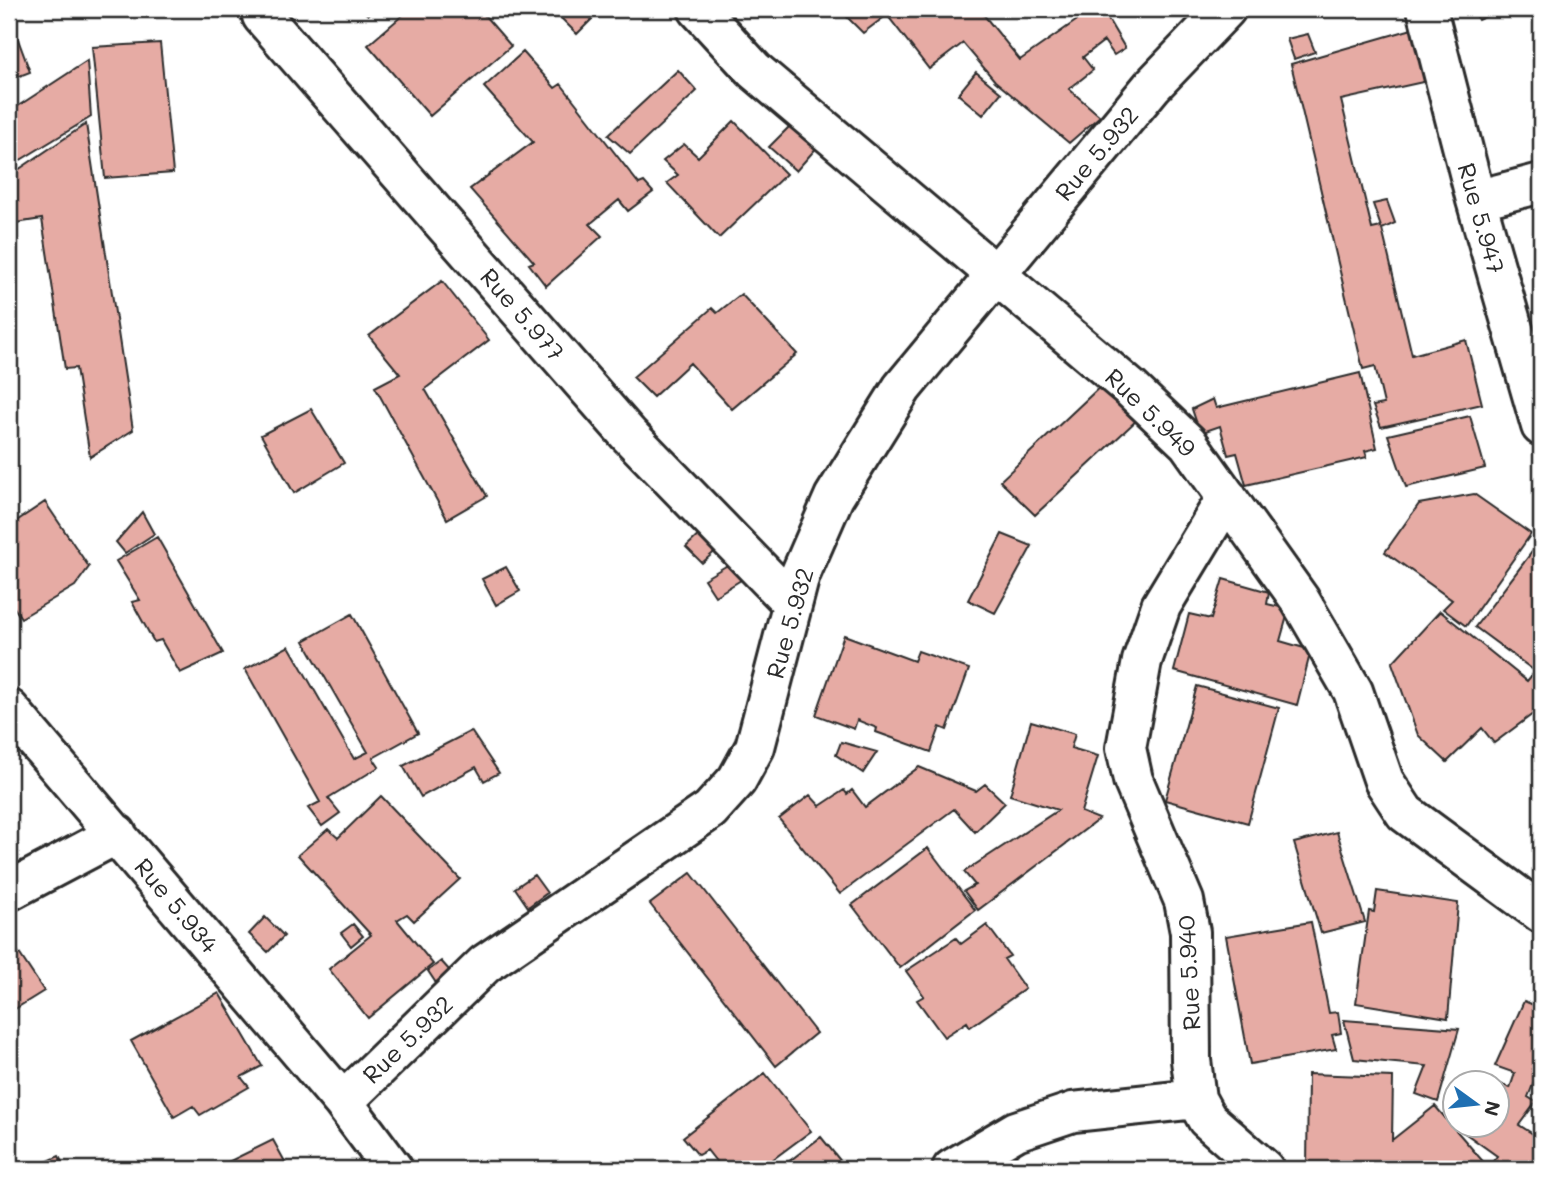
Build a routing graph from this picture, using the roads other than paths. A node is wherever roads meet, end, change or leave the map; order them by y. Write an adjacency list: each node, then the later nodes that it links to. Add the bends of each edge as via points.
1 (698, 9): 7 (street, Rue 5.949, via 754,70)
2 (1226, 9): 7 (street, Rue 5.932, via 1153,85)
3 (1427, 9): 6 (street, Rue 5.947)
4 (262, 16): 10 (street, Rue 5.977, via 628,434)
5 (1541, 183): 6 (street)
6 (1476, 200): 8 (street, Rue 5.947)
7 (995, 276): 9 (street, Rue 5.949, via 1129,387 1188,443); 10 (street, Rue 5.932, via 902,388 834,497)
8 (1541, 426)
9 (1227, 496): 14 (street, Rue 5.949, via 1300,600 1353,691 1384,781 1405,813); 15 (street, Rue 5.940, via 1161,606 1142,662 1126,748 1133,779 1184,901 1190,932)
10 (792, 603): 16 (street, Rue 5.932, via 755,747 737,780 710,810 485,964)
11 (9, 709): 12 (street, Rue 5.934)
12 (117, 834): 13 (street); 16 (street, Rue 5.934)
13 (9, 891)
14 (1541, 913)
15 (1196, 1099): 18 (street, via 1073,1112 1016,1132); 19 (street, via 1207,1119)
16 (343, 1102): 17 (street, Rue 5.932)
17 (393, 1169)
18 (952, 1169)
19 (1264, 1169)

